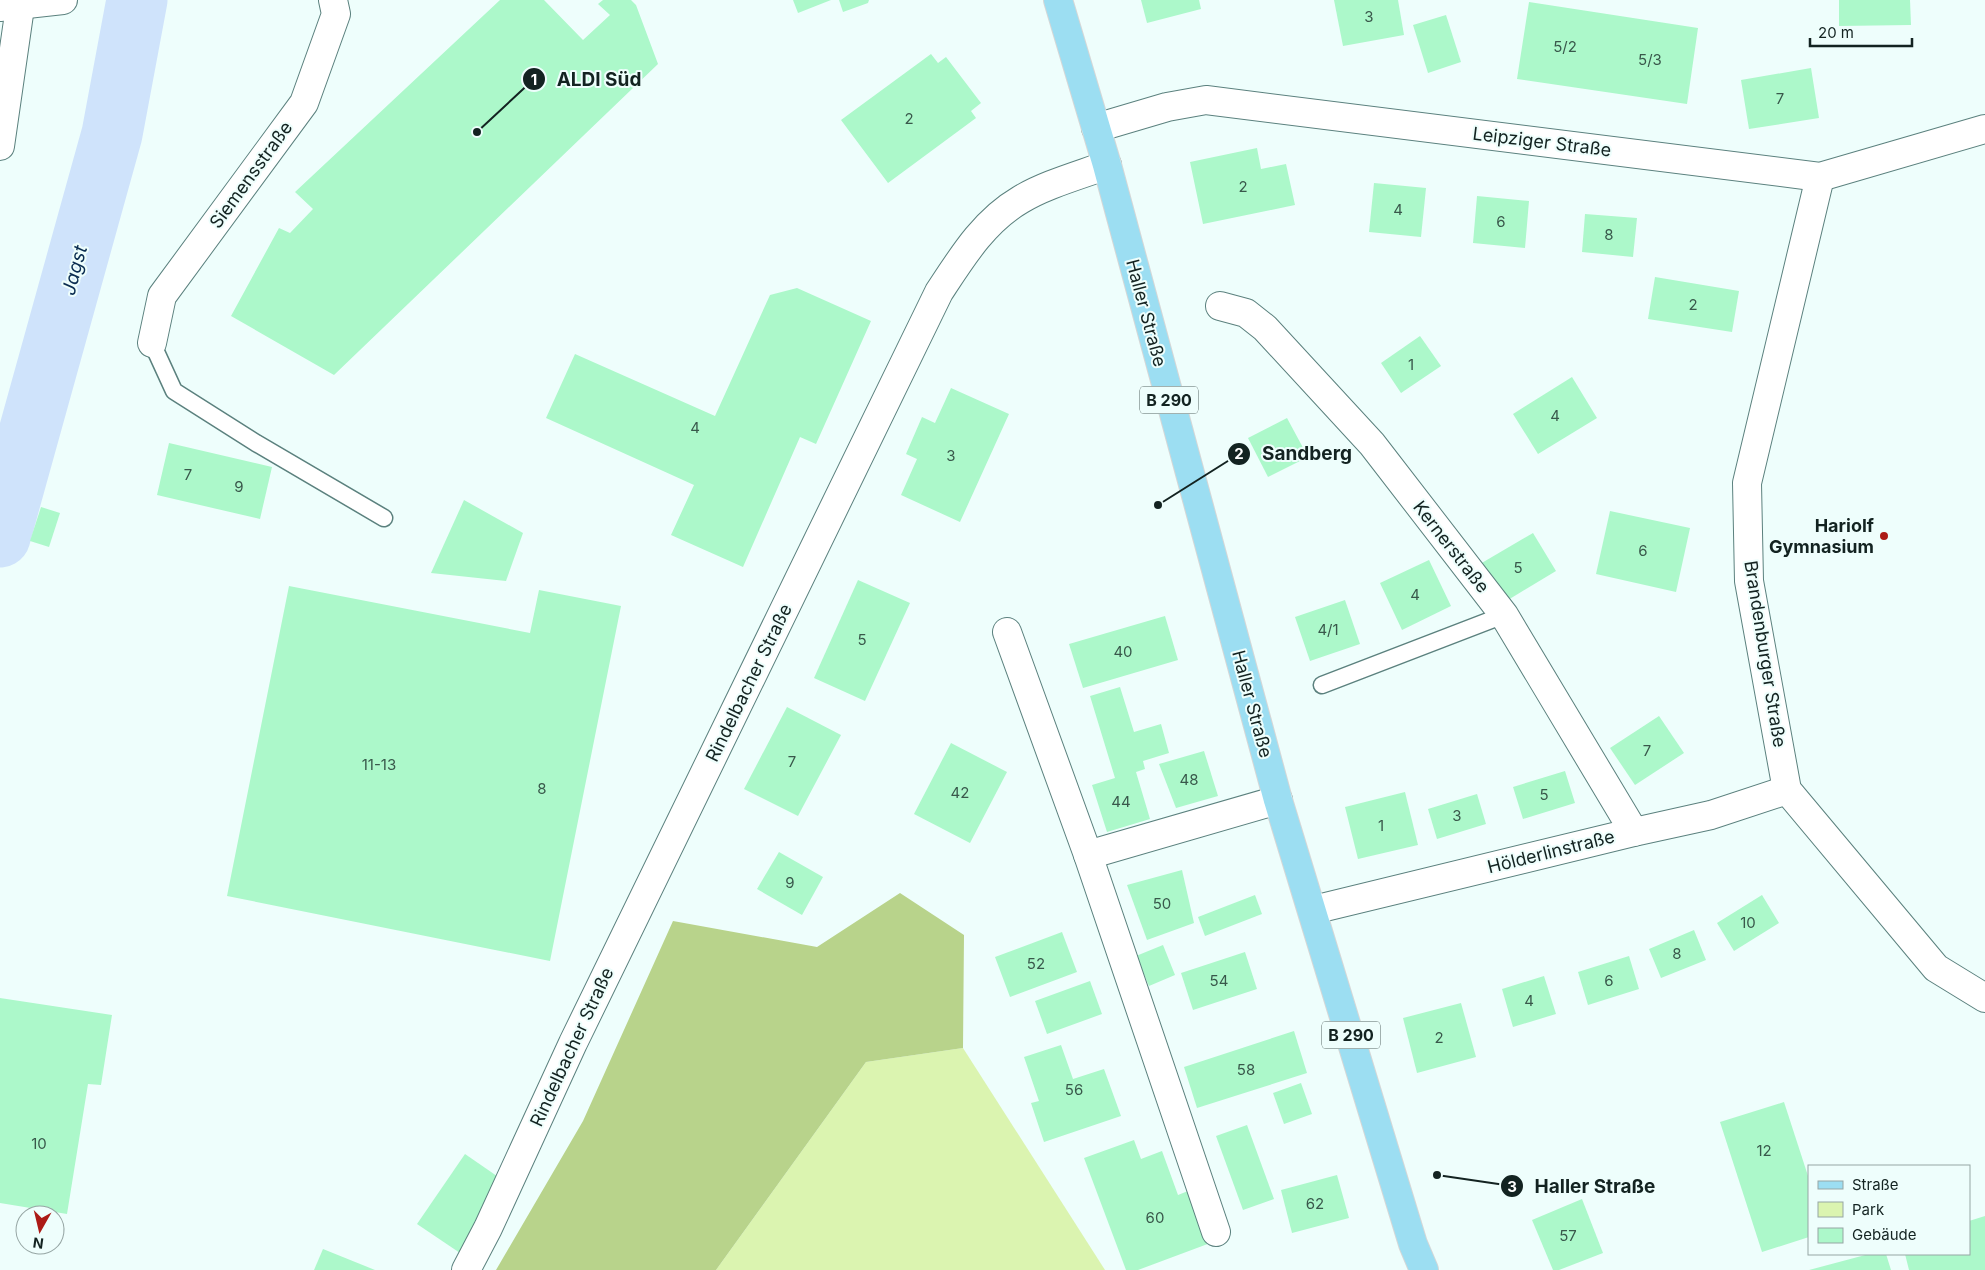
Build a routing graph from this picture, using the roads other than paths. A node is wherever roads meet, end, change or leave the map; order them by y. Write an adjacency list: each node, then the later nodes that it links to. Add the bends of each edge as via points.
1 (63, 0): 4 (street)
2 (333, 0): 11 (street, Siemensstraße, via 336,14 304,104 162,296)
3 (1058, 0): 5 (main road, Haller Straße / B 290)
4 (14, 4): 7 (street)
5 (1096, 128): 8 (main road, Haller Straße / B 290); 9 (street, Leipziger Straße, via 1167,107 1206,100)
6 (1985, 130): 9 (street, Leipziger Straße)
7 (0, 146)
8 (1107, 166): 17 (main road, Haller Straße / B 290); 23 (street, Rindelbacher Straße, via 1021,199 995,218 972,243 939,292 573,1043)
9 (1820, 177): 16 (street, Brandenburger Straße, via 1747,483 1749,581)
10 (1220, 306): 13 (street, Kernerstraße, via 1246,313 1265,328 1372,444)
11 (152, 343): 12 (lane, via 174,391)
12 (384, 518)
13 (1504, 615): 15 (lane); 18 (street, Kernerstraße)
14 (1007, 632): 19 (street)
15 (1322, 685)
16 (1787, 790): 18 (street, Hölderlinstraße, via 1711,815); 21 (street, Brandenburger Straße, via 1936,968)
17 (1278, 800): 19 (street); 20 (main road, Haller Straße / B 290)
18 (1634, 832): 20 (street, Hölderlinstraße)
19 (1088, 855): 22 (street)
20 (1313, 910): 24 (main road, Haller Straße / B 290, via 1413,1244)
21 (1985, 998)
22 (1216, 1232)
23 (466, 1270)
24 (1424, 1270)

